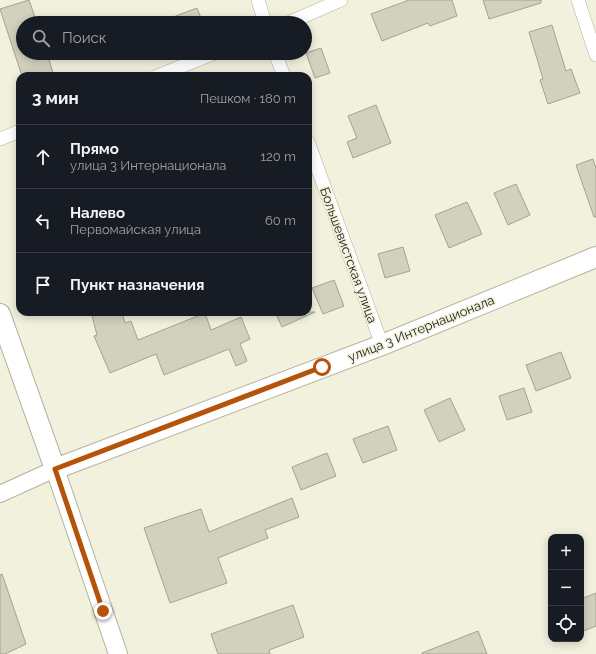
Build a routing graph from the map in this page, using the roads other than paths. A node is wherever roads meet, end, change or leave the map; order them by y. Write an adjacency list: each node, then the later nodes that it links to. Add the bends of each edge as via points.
1 (258, 0): 4 (street)
2 (341, 0): 5 (street)
3 (578, 0): 6 (street)
4 (263, 16)
5 (304, 16)
6 (596, 55)
7 (198, 60): 9 (street)
8 (278, 60): 10 (street)
9 (168, 72)
10 (283, 72)
11 (16, 133): 12 (street)
12 (0, 139)
13 (312, 153): 16 (street, Большевистская улица)
14 (596, 256): 16 (main road, улица 3 Интернационала)
15 (0, 314): 17 (main road)
16 (382, 345): 17 (main road, улица 3 Интернационала)
17 (55, 469): 18 (street, улица 3 Интернационала); 19 (main road)
18 (0, 494)
19 (118, 654)

